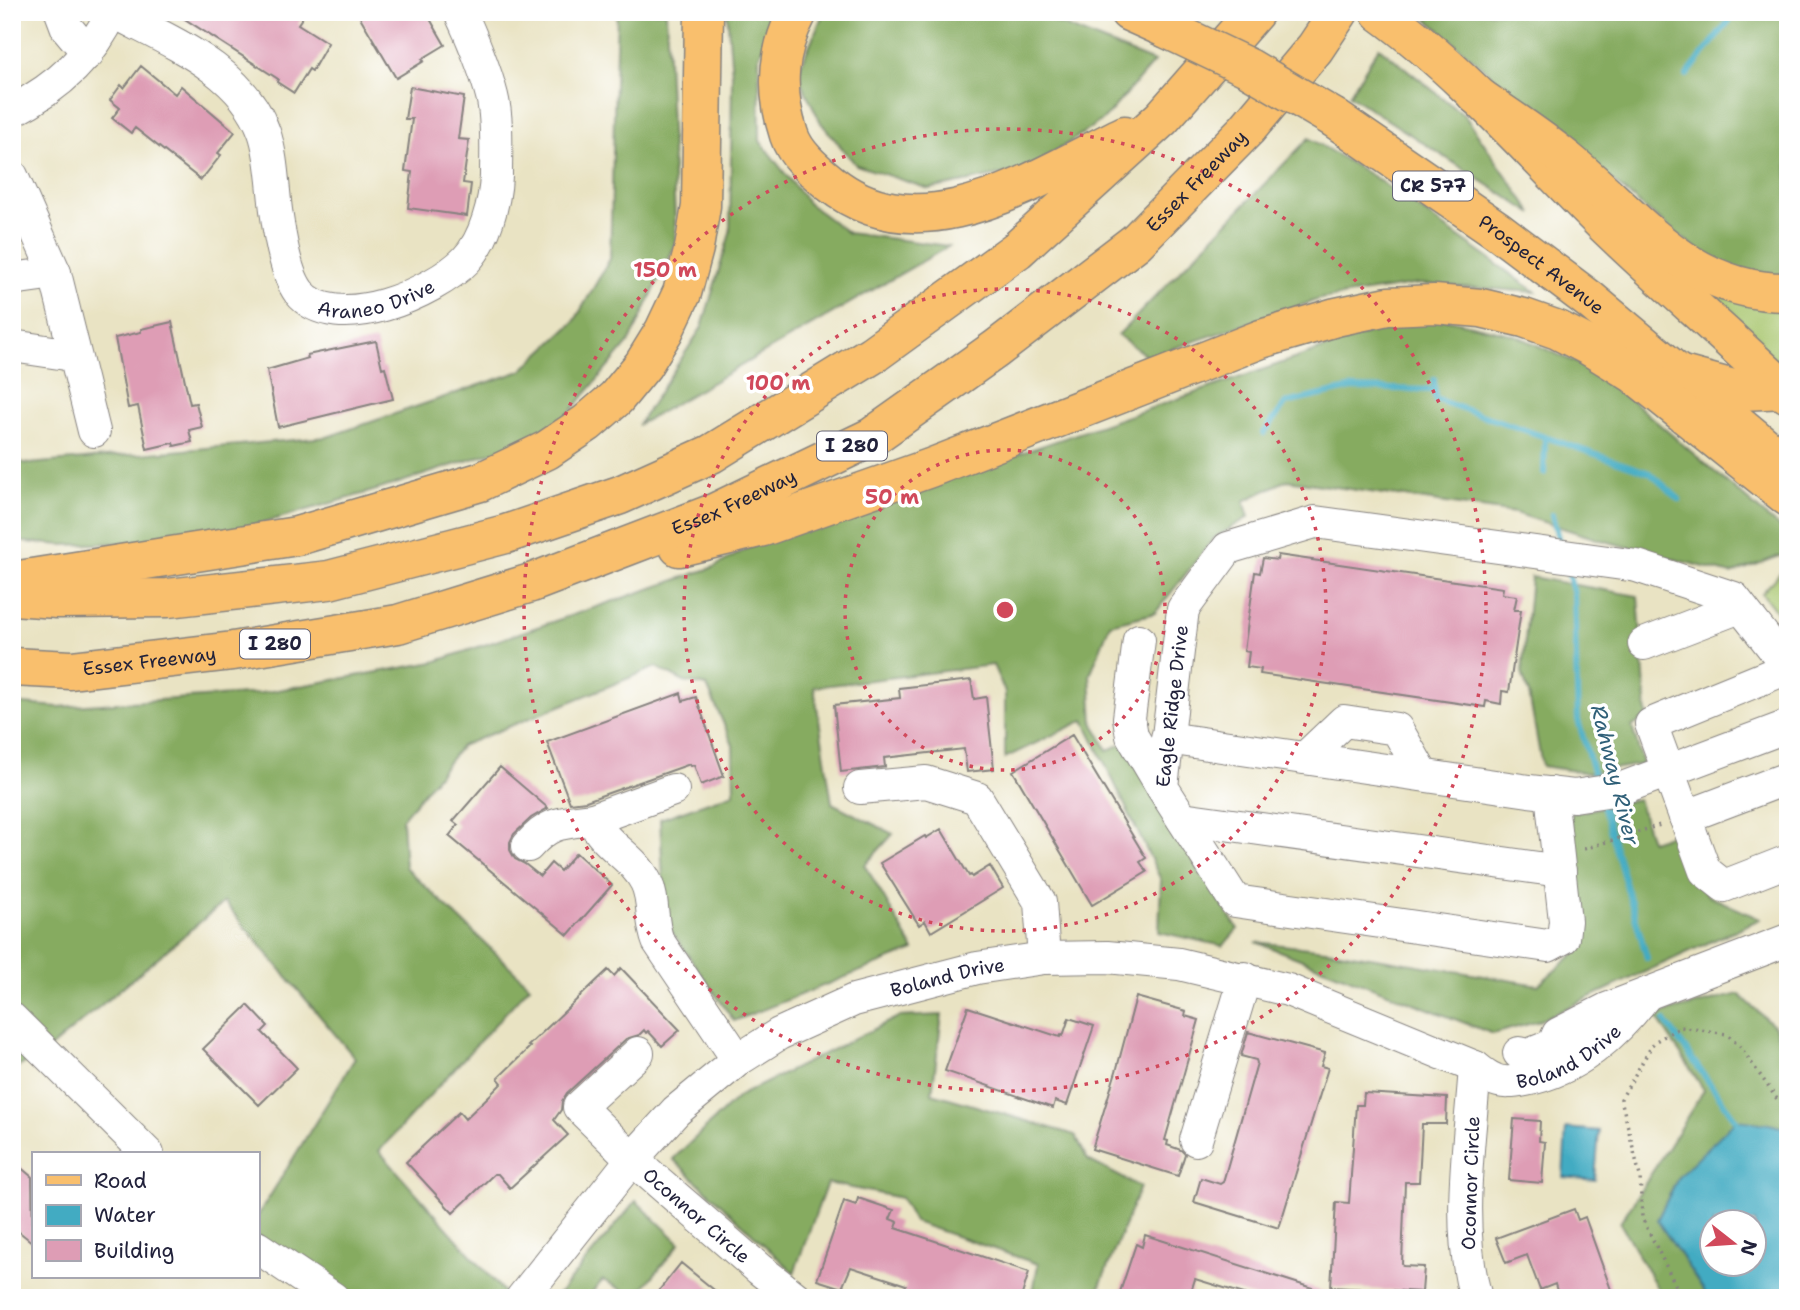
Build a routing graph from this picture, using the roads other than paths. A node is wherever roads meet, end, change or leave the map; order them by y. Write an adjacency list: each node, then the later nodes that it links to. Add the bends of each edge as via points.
1 (61, 12): 13 (street, via 67,28)
2 (113, 12): 3 (street, Araneo Drive, via 199,58 251,105 265,133 291,277 310,301 350,312 391,304 443,279 468,259 489,215 496,180 493,98); 13 (street)
3 (460, 12)
4 (687, 12): 17 (main road)
5 (704, 12): 17 (main road)
6 (798, 12): 16 (main road, via 785,39 780,67 784,120 804,160 861,203 913,214 971,205 1029,183)
7 (1129, 12): 24 (main road, Prospect Avenue / CR 577, bridge, via 1249,68 1334,118 1497,230)
8 (1255, 12): 16 (main road)
9 (1339, 12): 12 (main road, Essex Freeway / I 280)
10 (1353, 12): 12 (main road)
11 (1392, 21): 14 (main road)
12 (1315, 48): 30 (main road, Essex Freeway / I 280, via 1247,129 1136,242 872,437 714,513)
13 (88, 52): 15 (street, via 46,91)
14 (1476, 95): 21 (main road, via 1567,160 1662,247 1698,270 1732,285); 25 (main road, via 1606,225)
15 (12, 110)
16 (1162, 118): 31 (main road, via 1017,250 872,355 711,454 620,495 506,534 329,580 168,598)
17 (701, 130): 29 (main road, via 701,206 694,248 664,331 616,398 547,450 480,482 297,536)
18 (12, 176): 19 (street)
19 (55, 273): 20 (street); 23 (street)
20 (12, 279)
21 (1788, 292)
22 (12, 345): 23 (street)
23 (73, 355): 26 (street)
24 (1682, 375): 25 (main road, via 1741,391); 27 (main road, Prospect Avenue / CR 577)
25 (1786, 391)
26 (94, 431)
27 (1788, 466)
28 (1788, 497): 30 (main road, via 1633,373 1558,330 1481,308 1388,306 1262,339 930,468 762,527)
29 (12, 581)
30 (531, 583): 35 (main road, Essex Freeway / I 280, via 398,624 247,649 71,670)
31 (12, 596)
32 (1741, 607): 34 (street); 36 (street, Eagle Ridge Drive); 38 (street, Eagle Ridge Drive, via 1734,598 1637,566 1315,522 1228,548 1183,609)
33 (1139, 640): 43 (street, via 1129,718 1132,736)
34 (1644, 644)
35 (12, 667)
36 (1788, 668): 40 (street, via 1651,724)
37 (1788, 726): 40 (street)
38 (1167, 737): 39 (street); 43 (street, Eagle Ridge Drive)
39 (1306, 758): 41 (street); 41 (street, via 1344,721 1397,729)
40 (1669, 772): 46 (street, via 1598,792); 47 (street)
41 (1423, 775): 46 (street)
42 (1788, 778): 47 (street)
43 (1162, 787): 48 (street, Eagle Ridge Drive)
44 (860, 788): 54 (street, via 926,782 977,798 1040,902)
45 (673, 790): 49 (street)
46 (1551, 793): 52 (street, Eagle Ridge Drive)
47 (1685, 817): 51 (street, via 1704,871 1724,886)
48 (1182, 818): 52 (street); 52 (street, Eagle Ridge Drive, via 1235,901 1548,946 1563,938)
49 (593, 819): 50 (street, via 541,830); 61 (street, via 598,832 645,880 658,941)
50 (528, 846)
51 (1788, 861)
52 (1560, 871)
53 (1788, 940): 56 (street, Boland Drive)
54 (1044, 958): 55 (street, Boland Drive, via 1143,960); 61 (street, Boland Drive, via 976,968 854,1000 779,1034)
55 (1245, 978): 62 (street, Boland Drive, via 1288,989); 63 (street)
56 (1647, 994): 58 (street, Boland Drive); 60 (street, Boland Drive, via 1625,1023)
57 (12, 1018): 64 (street)
58 (1563, 1032): 60 (street); 62 (street, Boland Drive, via 1553,1045 1528,1055 1497,1057)
59 (638, 1053): 65 (street, Oconnor Circle, via 579,1107)
60 (1580, 1059): 62 (street, Boland Drive, via 1558,1072 1514,1082 1494,1080)
61 (738, 1060): 65 (street, Boland Drive, via 676,1111)
62 (1475, 1067): 70 (street, Oconnor Circle, via 1465,1209 1468,1272)
63 (1196, 1140)
64 (146, 1152)
65 (632, 1159): 68 (street, Boland Drive); 69 (street, Oconnor Circle)
66 (259, 1248): 67 (street)
67 (333, 1298)
68 (522, 1298)
69 (795, 1298)
70 (1476, 1298)

